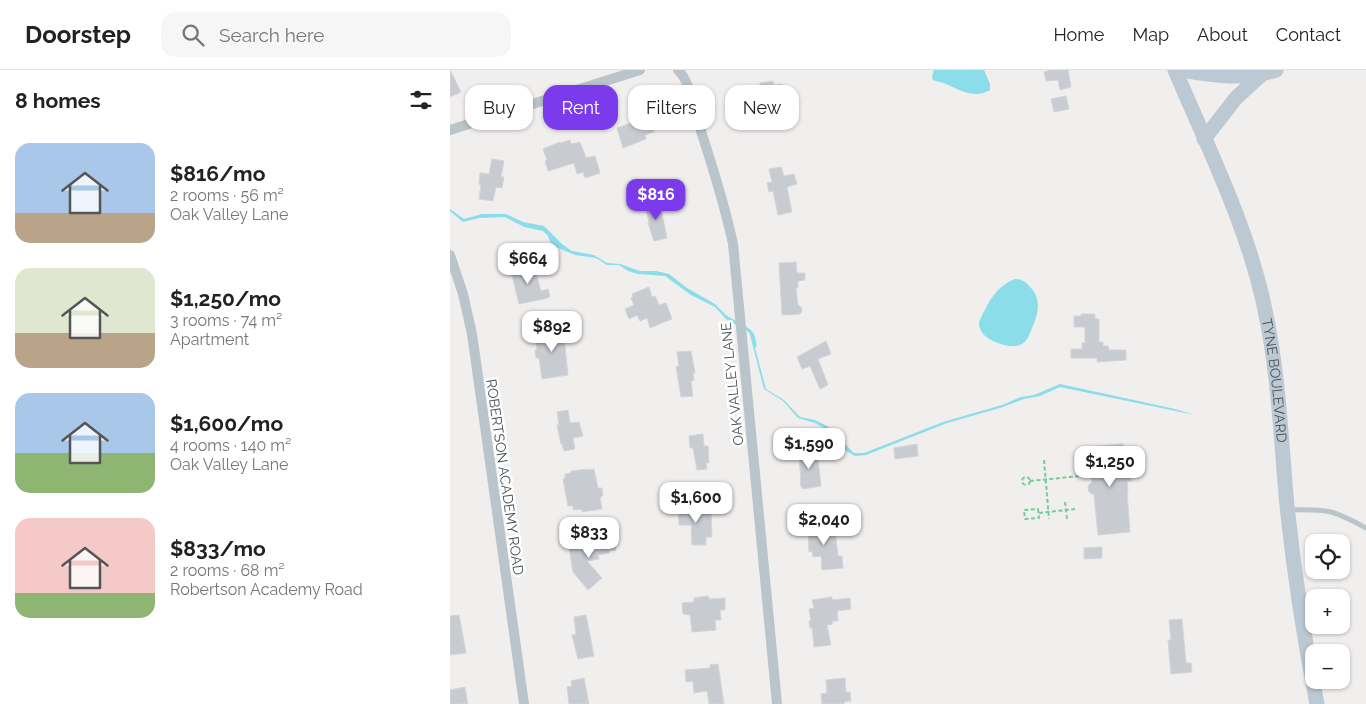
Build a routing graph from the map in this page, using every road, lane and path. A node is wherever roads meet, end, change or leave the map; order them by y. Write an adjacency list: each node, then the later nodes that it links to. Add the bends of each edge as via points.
1 (640, 70): 7 (street)
2 (678, 70): 28 (street, OAK VALLEY LANE, via 695,108 733,244)
3 (1175, 70): 8 (street, TYNE BOULEVARD)
4 (1182, 70): 6 (street, via 1226,76)
5 (1276, 70): 6 (street)
6 (1261, 75): 8 (street, via 1236,98)
7 (450, 130)
8 (1204, 139): 19 (street, TYNE BOULEVARD, via 1241,227 1264,302 1274,363)
9 (450, 255): 27 (street, ROBERTSON ACADEMY ROAD, via 470,326)
10 (1044, 460): 12 (path)
11 (1090, 475): 12 (path)
12 (1046, 479): 13 (path); 20 (path)
13 (1030, 481)
14 (1065, 502): 18 (path)
15 (1030, 505): 17 (path)
16 (1075, 509): 18 (path)
17 (1031, 510): 21 (path, via 1038,509); 22 (path, via 1024,510 1023,515 1025,519)
18 (1066, 510): 20 (path); 24 (path)
19 (1288, 510): 26 (lane, via 1329,510); 29 (street, TYNE BOULEVARD, via 1301,617)
20 (1048, 512): 21 (path); 23 (path)
21 (1038, 513): 22 (path, via 1039,518)
22 (1032, 518): 25 (path)
23 (1049, 519)
24 (1067, 519)
25 (1032, 522)
26 (1366, 528)
27 (524, 704)
28 (777, 704)
29 (1317, 704)

